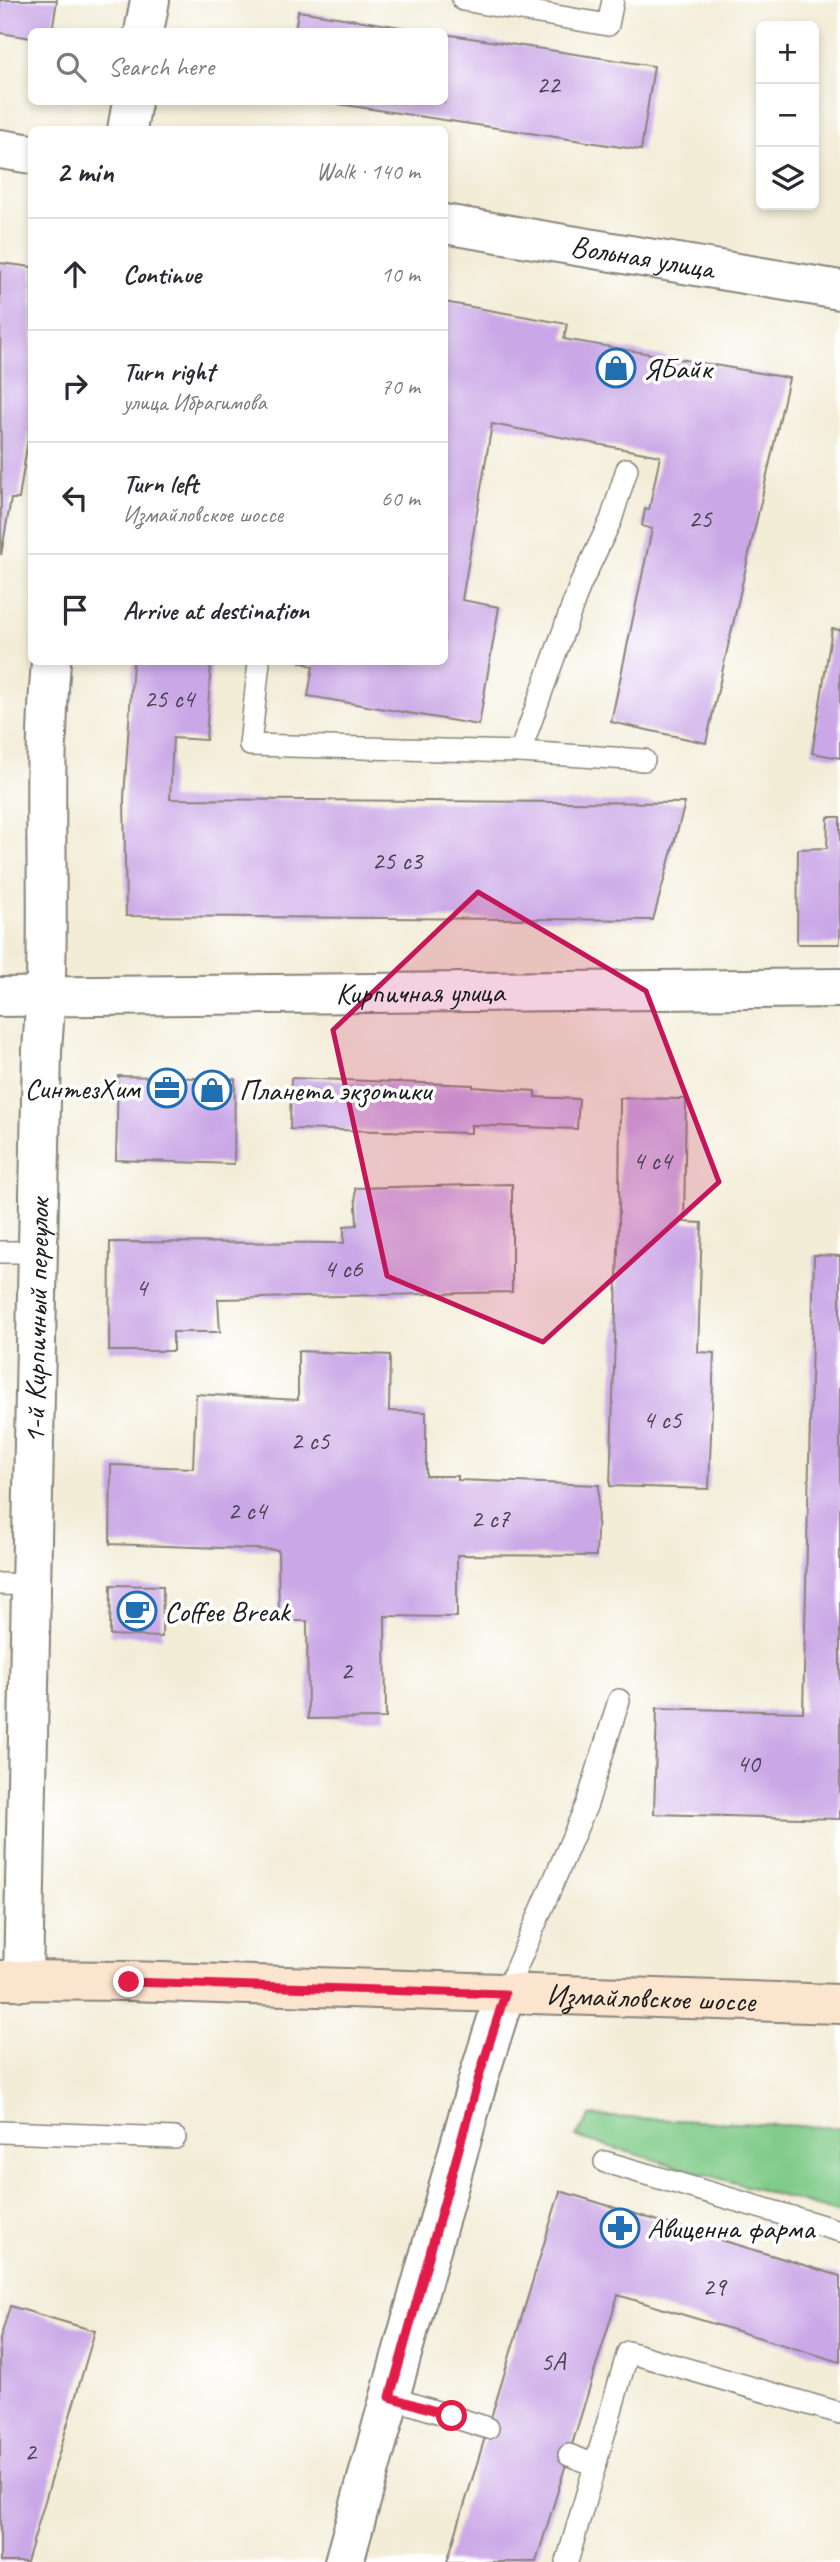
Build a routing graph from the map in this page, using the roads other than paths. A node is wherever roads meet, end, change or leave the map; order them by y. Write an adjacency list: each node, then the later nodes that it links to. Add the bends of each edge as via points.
1 (150, 0): 4 (street)
2 (463, 0): 3 (lane, via 608,25)
3 (612, 0)
4 (145, 28)
5 (131, 105): 6 (street)
6 (128, 126)
7 (0, 149): 8 (street)
8 (28, 153)
9 (448, 225): 10 (street, Вольная улица)
10 (840, 290)
11 (627, 469): 14 (lane)
12 (51, 665): 18 (street, 1-й Кирпичный переулок)
13 (259, 665): 14 (lane, via 250,745)
14 (520, 751): 15 (lane)
15 (644, 760)
16 (840, 988): 18 (street, Кирпичная улица)
17 (0, 997): 18 (street, Кирпичная улица)
18 (46, 998): 20 (street, 1-й Кирпичный переулок)
19 (0, 1252): 20 (lane)
20 (38, 1252): 21 (street, 1-й Кирпичный переулок)
21 (16, 1585): 23 (street, 1-й Кирпичный переулок)
22 (619, 1700): 24 (lane, via 587,1804)
23 (12, 1980): 24 (main road, Измайловское шоссе)
24 (505, 1994): 25 (main road, Измайловское шоссе); 30 (street)
25 (840, 2004)
26 (0, 2132): 27 (lane)
27 (175, 2138)
28 (605, 2162): 29 (lane)
29 (840, 2231)
30 (390, 2397): 32 (lane); 35 (street)
31 (840, 2413): 34 (lane, via 628,2352)
32 (488, 2428)
33 (569, 2455): 34 (lane)
34 (595, 2465): 36 (lane)
35 (344, 2562)
36 (568, 2562)

